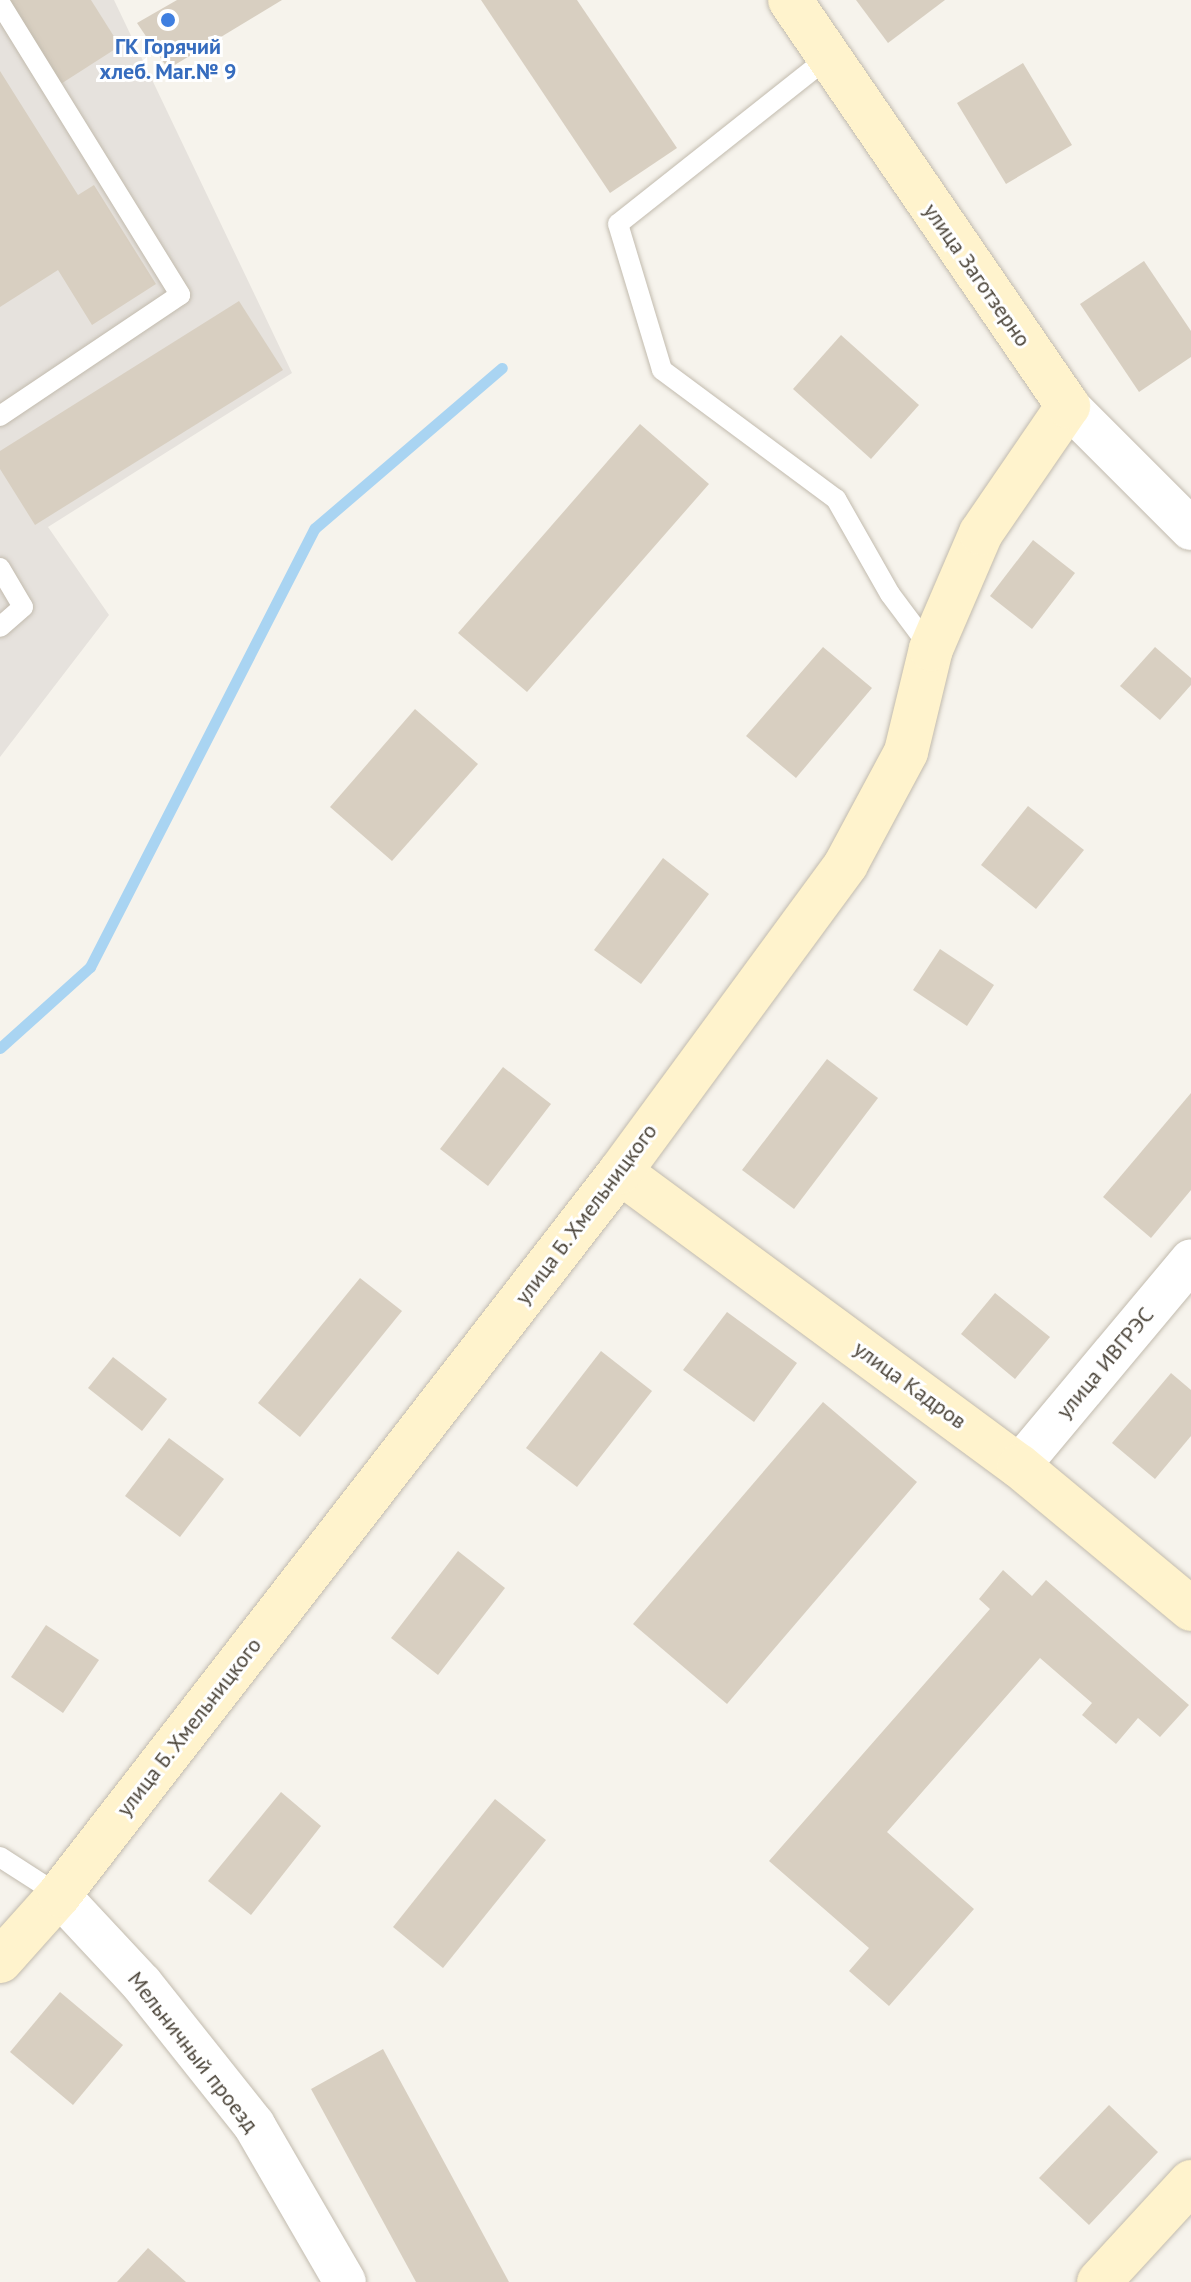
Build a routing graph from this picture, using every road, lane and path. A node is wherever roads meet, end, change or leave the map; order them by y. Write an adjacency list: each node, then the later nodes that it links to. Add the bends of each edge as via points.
1 (790, 0): 3 (street, улица Заготзерно)
2 (0, 3): 5 (lane, via 180,295)
3 (826, 59): 4 (street, улица Заготзерно); 9 (lane, via 618,224 662,370 836,499 890,594)
4 (1068, 406): 6 (street, улица Заготзерно); 9 (street, улица Б. Хмельницкого, via 981,533)
5 (0, 416)
6 (1186, 514)
7 (0, 568): 8 (lane, via 23,607)
8 (0, 627)
9 (931, 649): 10 (street, улица Б. Хмельницкого, via 906,752 846,864)
10 (620, 1172): 12 (street, улица Кадров); 15 (street, улица Б. Хмельницкого)
11 (1191, 1260): 12 (street, улица ИВГРЭС)
12 (1019, 1466): 13 (street, улица Кадров)
13 (1191, 1609)
14 (0, 1857): 15 (lane, Мельничный проезд)
15 (59, 1895): 16 (street, улица Б. Хмельницкого); 18 (street, Мельничный проезд, via 142,1984 254,2125)
16 (0, 1961)
17 (1191, 2182): 19 (street)
18 (345, 2282)
19 (1099, 2282)

